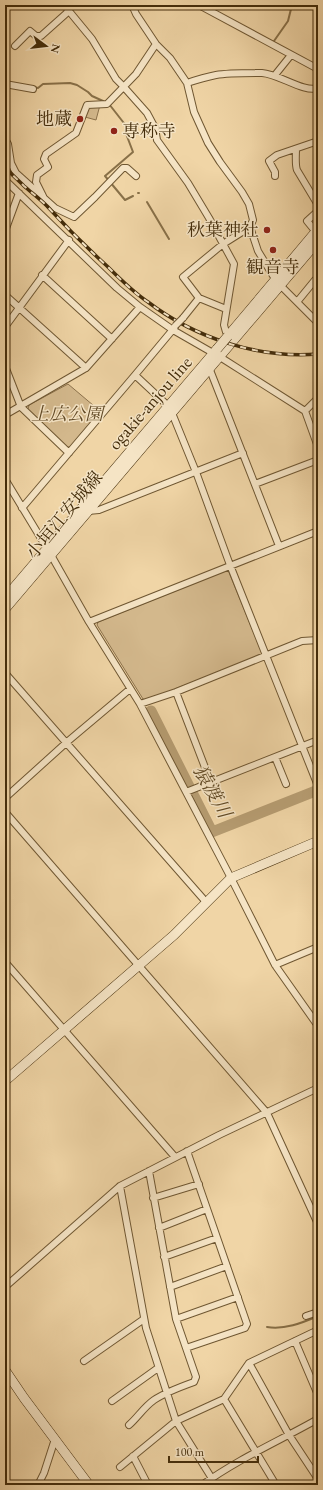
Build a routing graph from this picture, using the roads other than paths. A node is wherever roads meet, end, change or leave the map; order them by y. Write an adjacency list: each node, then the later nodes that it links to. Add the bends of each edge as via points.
1 (64, 5): 4 (street)
2 (132, 5): 5 (street)
3 (198, 5): 7 (street)
4 (69, 11): 6 (street, via 41,36 36,36 30,31); 12 (street, via 92,39)
5 (156, 44): 10 (street, via 170,58); 12 (street, via 143,64)
6 (15, 46)
7 (290, 55): 8 (street); 9 (street)
8 (318, 69)
9 (275, 75): 10 (street, via 218,75); 13 (street, via 301,86)
10 (187, 83): 25 (street, via 194,112 208,143 249,204 253,220)
11 (5, 84): 14 (street)
12 (123, 86): 22 (street, via 107,104 86,104 76,133 46,154 44,159 48,167 37,175 36,182); 29 (street, via 147,113 155,128 157,140 181,172)
13 (318, 88)
14 (34, 89)
15 (5, 138): 22 (street, via 11,164 16,173)
16 (318, 141): 17 (street)
17 (296, 149): 19 (street, via 277,155 269,161); 23 (street, via 297,170)
18 (136, 176): 22 (street, via 127,168 122,168 74,217 56,208)
19 (275, 176)
20 (5, 180): 21 (street)
21 (19, 193): 26 (street); 28 (street)
22 (43, 196)
23 (318, 205)
24 (318, 211): 27 (street, via 307,221)
25 (250, 227): 29 (street); 32 (street, via 258,251)
26 (5, 231)
27 (317, 234): 32 (main road, ogakie-anjou line)
28 (68, 240): 30 (street); 36 (street, via 117,288)
29 (223, 244): 34 (street, via 183,277); 38 (street, via 234,264)
30 (42, 275): 37 (street); 43 (street)
31 (318, 280): 35 (street, via 315,280)
32 (278, 283): 35 (street); 42 (main road, ogakie-anjou line); 44 (main road, 小垣江安城線)
33 (5, 296): 37 (street)
34 (199, 298): 38 (street); 41 (street, bridge)
35 (297, 302): 39 (street)
36 (140, 306): 41 (street); 43 (street)
37 (19, 308): 40 (street); 46 (street)
38 (226, 309): 42 (street, via 224,325)
39 (318, 323)
40 (5, 327)
41 (174, 328): 44 (street); 48 (street)
42 (228, 335): 44 (main road, ogakie-anjou line, bridge)
43 (112, 339): 46 (street)
44 (217, 353): 47 (main road, 小垣江安城線); 51 (main road, ogakie-anjou line); 52 (street)
45 (5, 366): 50 (street)
46 (86, 368): 50 (street)
47 (210, 370): 51 (main road, 小垣江安城線); 57 (street)
48 (135, 375): 51 (street); 56 (street)
49 (318, 398): 52 (street)
50 (21, 406): 53 (street); 56 (street)
51 (170, 409): 59 (street); 63 (main road, 小垣江安城線); 66 (main road, ogakie-anjou line)
52 (306, 411): 54 (street)
53 (5, 415)
54 (315, 427): 55 (street)
55 (318, 447)
56 (69, 453): 62 (street)
57 (243, 453): 59 (street); 61 (street)
58 (318, 460): 61 (street)
59 (196, 472): 63 (street, via 99,510); 67 (street)
60 (5, 480): 62 (street)
61 (256, 484): 65 (street)
62 (22, 508): 66 (street)
63 (88, 511): 66 (main road, 小垣江安城線)
64 (318, 531): 65 (street)
65 (279, 546): 67 (street)
66 (49, 551): 68 (main road, ogakie-anjou line); 69 (main road, 小垣江安城線); 70 (street)
67 (230, 565): 70 (street); 72 (street)
68 (5, 598)
69 (5, 609)
70 (89, 622): 74 (street)
71 (318, 640): 72 (street, via 302,642)
72 (266, 656): 75 (street); 79 (street)
73 (5, 673): 78 (street)
74 (130, 689): 76 (street); 78 (street)
75 (176, 692): 76 (street); 81 (street)
76 (140, 704): 84 (street)
77 (318, 740): 79 (street)
78 (67, 742): 85 (street); 89 (street)
79 (302, 746): 80 (street); 83 (street)
80 (276, 757): 81 (street); 82 (street)
81 (211, 782): 84 (street)
82 (286, 784)
83 (318, 785)
84 (189, 790): 88 (street)
85 (5, 798)
86 (5, 812): 93 (street)
87 (318, 841): 88 (main road)
88 (231, 878): 89 (main road); 92 (street)
89 (206, 902): 93 (main road, via 174,935)
90 (318, 948): 92 (street)
91 (5, 962): 95 (street)
92 (275, 965): 94 (street)
93 (138, 966): 95 (main road); 98 (street)
94 (318, 1026)
95 (65, 1030): 96 (main road); 100 (street)
96 (5, 1081)
97 (318, 1088): 98 (street)
98 (267, 1113): 99 (street); 106 (street)
99 (187, 1151): 100 (street); 102 (street)
100 (175, 1157): 101 (street)
101 (148, 1171): 103 (street); 104 (street)
102 (199, 1184): 104 (street); 105 (street)
103 (120, 1186): 111 (street); 116 (street)
104 (153, 1198): 107 (street)
105 (207, 1209): 107 (street); 108 (street)
106 (318, 1224)
107 (159, 1228): 109 (street)
108 (217, 1238): 109 (street); 110 (street)
109 (164, 1257): 112 (street)
110 (227, 1266): 112 (street); 113 (street)
111 (5, 1287)
112 (170, 1287): 117 (street)
113 (238, 1297): 117 (street); 120 (street, via 247,1324 245,1328)
114 (318, 1312): 115 (street)
115 (306, 1316)
116 (144, 1319): 121 (street); 123 (street)
117 (176, 1319): 120 (street)
118 (318, 1330): 119 (street)
119 (294, 1341): 122 (street); 126 (street)
120 (186, 1348): 125 (street, via 196,1377 194,1382)
121 (84, 1361)
122 (250, 1363): 127 (street); 132 (street)
123 (158, 1368): 125 (street); 128 (street)
124 (5, 1370): 133 (main road)
125 (166, 1393): 130 (street); 131 (street, via 153,1400)
126 (318, 1395)
127 (224, 1399): 130 (street); 134 (street)
128 (112, 1401)
129 (318, 1419): 132 (street)
130 (176, 1420): 135 (street); 137 (street)
131 (130, 1425)
132 (289, 1435): 134 (street); 138 (street)
133 (55, 1439): 139 (street); 140 (main road)
134 (255, 1452): 137 (street); 144 (street)
135 (133, 1456): 136 (street); 141 (street)
136 (120, 1467)
137 (211, 1478): 142 (street); 143 (street)
138 (318, 1479)
139 (38, 1485)
140 (89, 1485)
141 (148, 1485)
142 (202, 1485)
143 (216, 1485)
144 (276, 1485)

